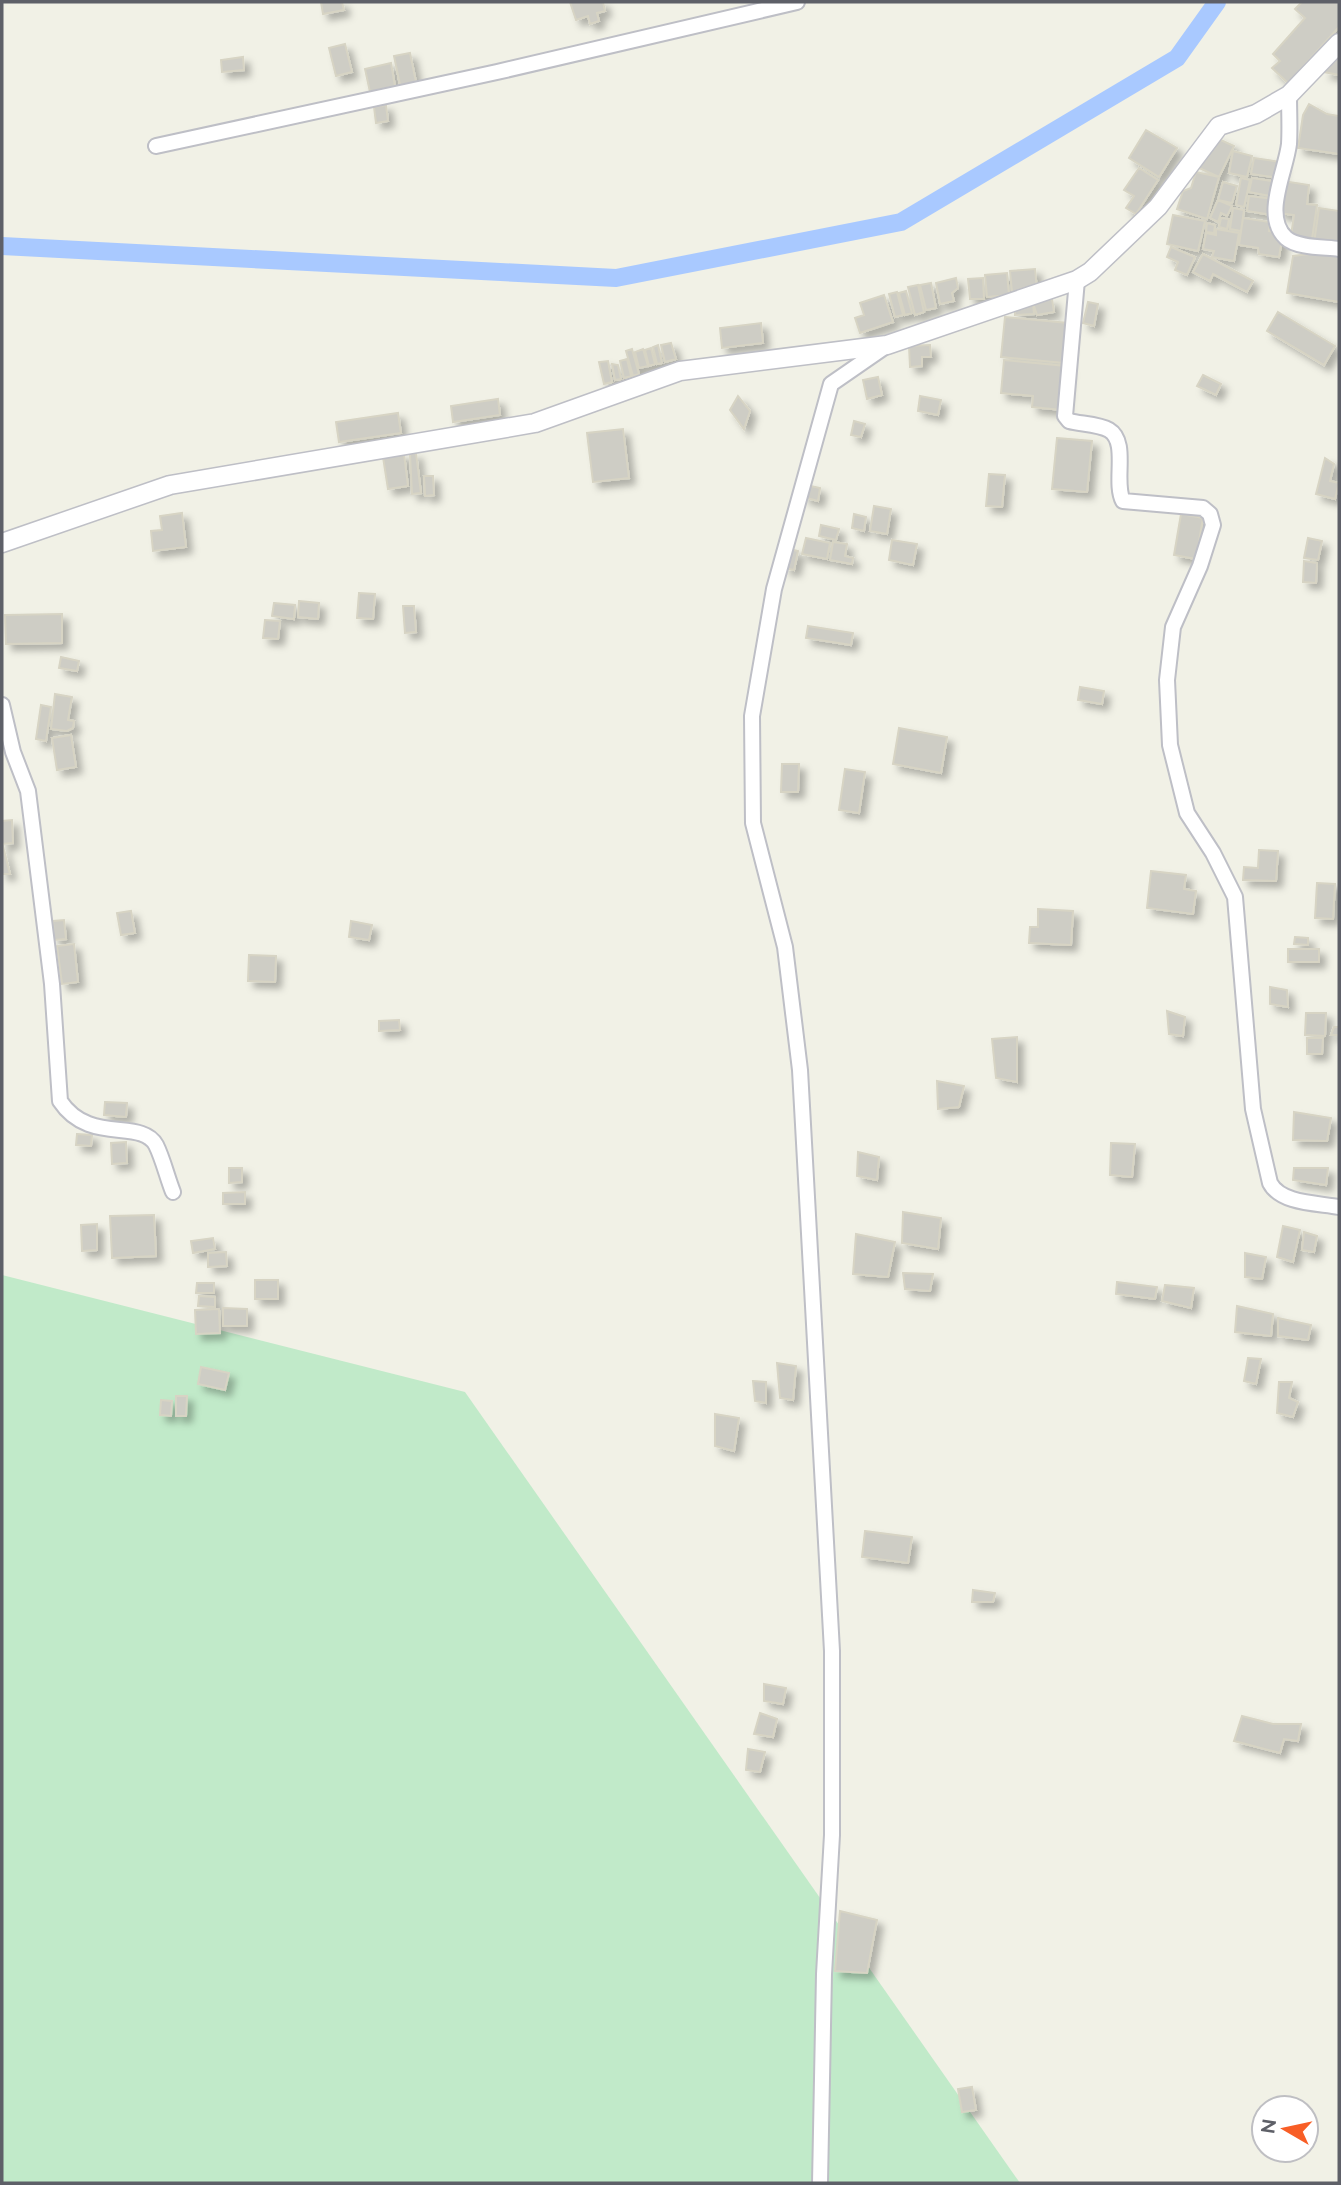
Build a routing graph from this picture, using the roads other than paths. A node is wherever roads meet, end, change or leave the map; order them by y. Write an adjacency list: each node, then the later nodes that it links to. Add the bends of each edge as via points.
1 (797, 2): 4 (street)
2 (1339, 43): 3 (street)
3 (1289, 95): 5 (street, via 1289,144 1275,207 1278,226 1294,243); 6 (street, via 1256,114 1219,126 1158,206)
4 (156, 146)
5 (1339, 249)
6 (1077, 280): 7 (street); 11 (street, via 1065,416 1069,421 1109,430 1115,437 1118,491 1123,501 1203,508 1213,524 1173,627 1167,680 1170,744 1187,813 1235,897 1243,1020 1254,1109 1270,1183 1283,1196)
7 (887, 345): 8 (street, via 680,371 536,424 170,485); 12 (street, via 831,383 774,589 752,716 753,822 785,947 800,1070 832,1650 832,1835)
8 (2, 543)
9 (2, 705): 10 (street, via 28,791 61,1101 69,1115 86,1126 140,1133 155,1143)
10 (173, 1192)
11 (1339, 1207)
12 (820, 2183)

